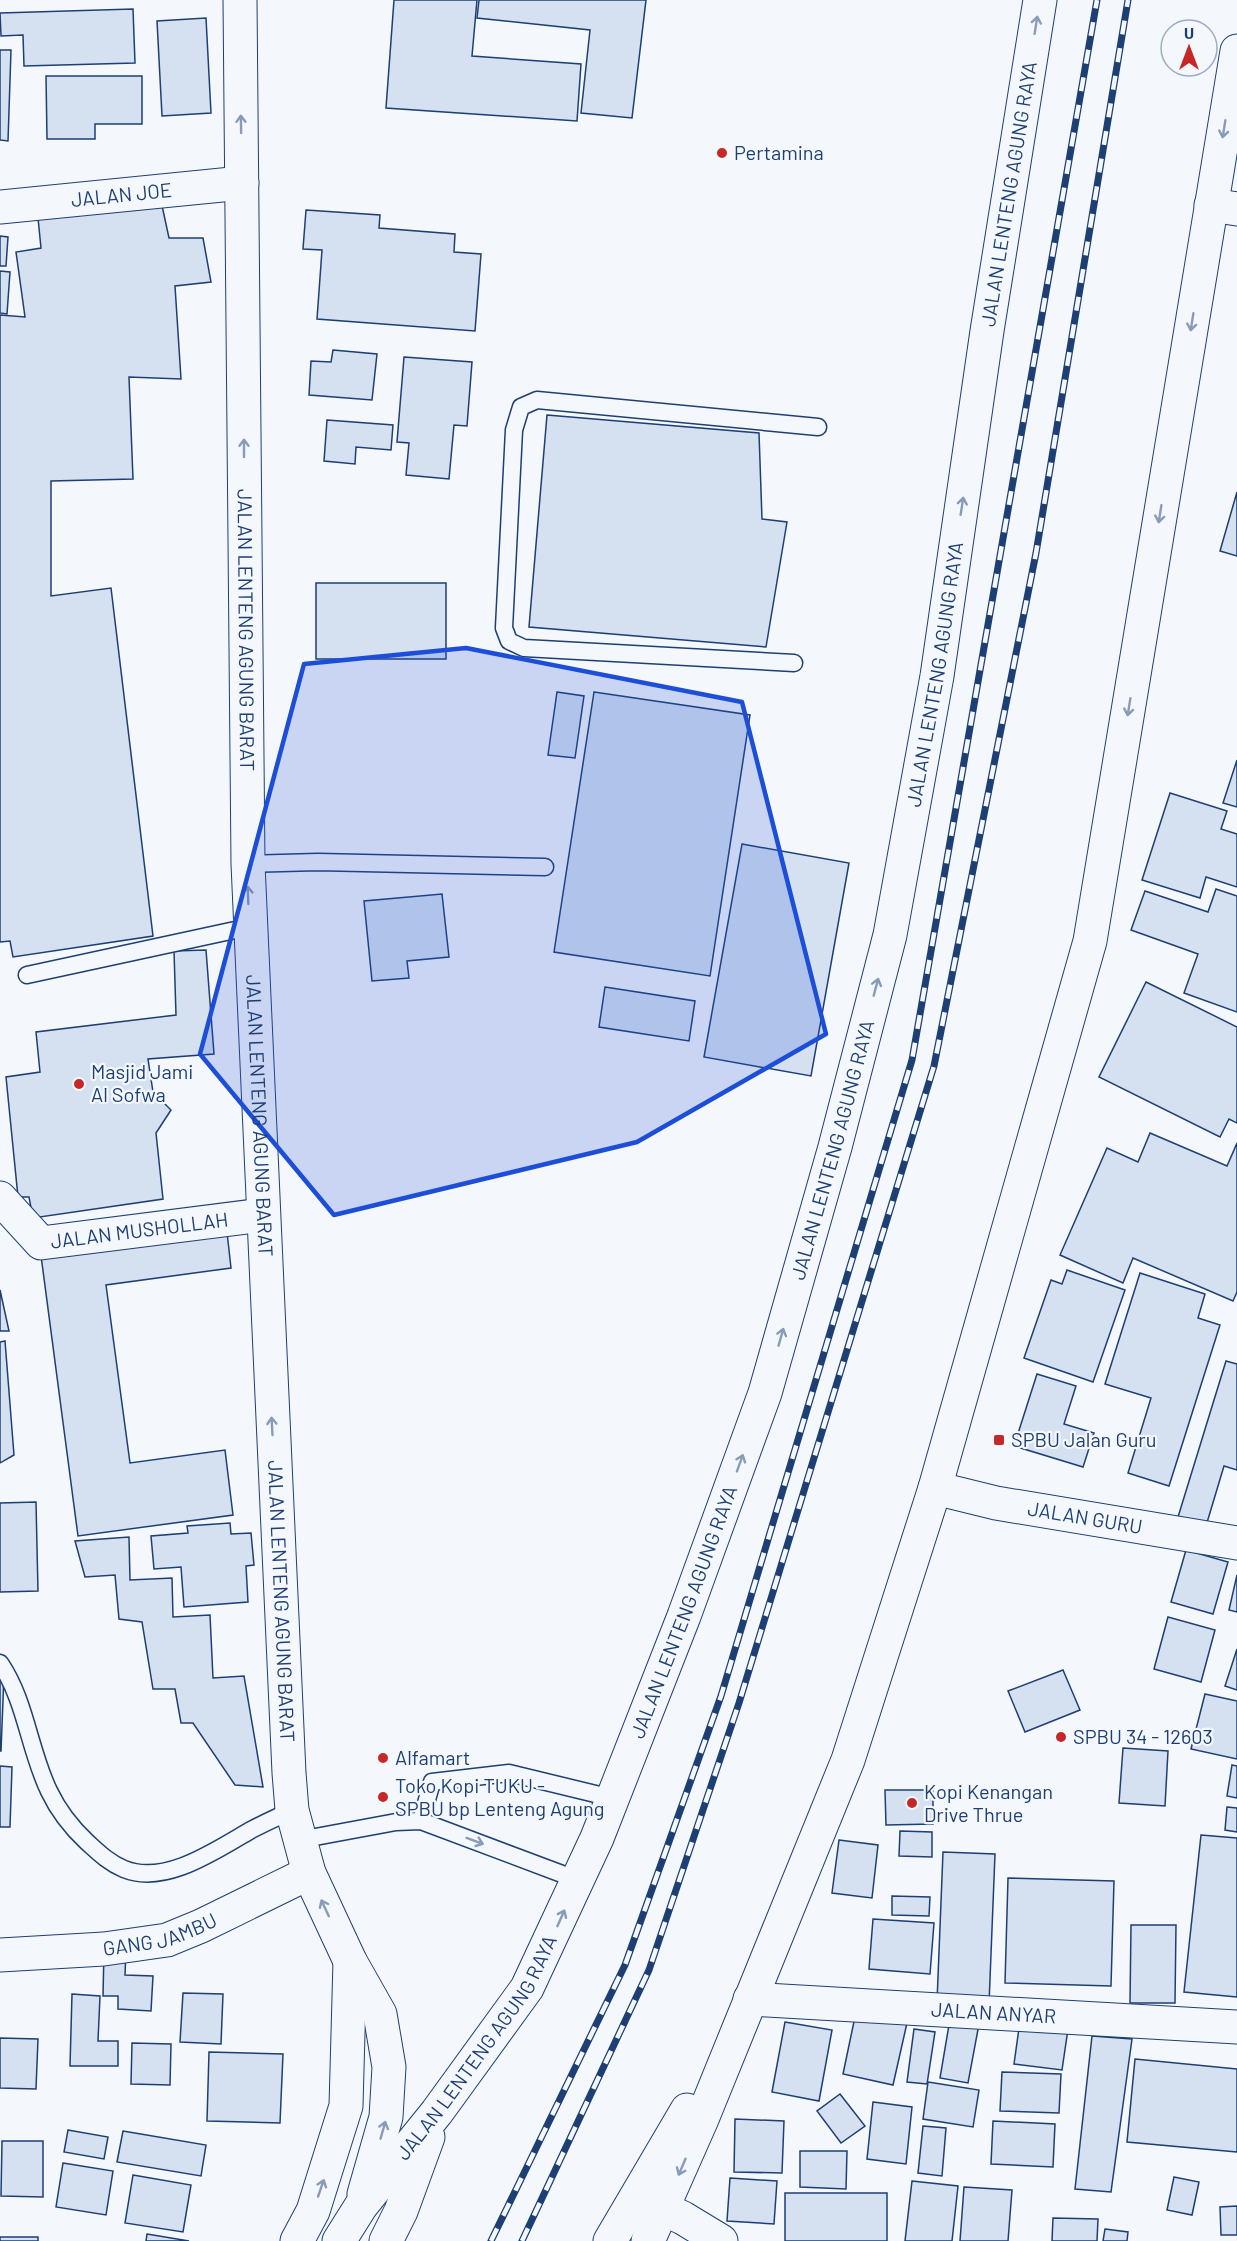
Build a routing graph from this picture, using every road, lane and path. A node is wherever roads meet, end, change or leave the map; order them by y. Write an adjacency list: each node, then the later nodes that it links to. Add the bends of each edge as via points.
1 (240, 0): 4 (main road, JALAN LENTENG AGUNG BARAT, one-way to 1)
2 (1040, 0): 18 (main road, JALAN LENTENG AGUNG RAYA, one-way to 2, via 684,1616 765,1393 890,935 937,676)
3 (1237, 51): 6 (main road, one-way to 6)
4 (242, 183): 5 (main road, JALAN JOE); 9 (main road, JALAN LENTENG AGUNG BARAT, one-way to 4)
5 (0, 207)
6 (1224, 207): 15 (main road, one-way to 15, via 1090,941)
7 (818, 427): 8 (lane, via 537,400 521,407 514,430 504,628 509,641 524,648)
8 (794, 663)
9 (248, 864): 10 (lane); 11 (main road, JALAN LENTENG AGUNG BARAT, one-way to 9)
10 (545, 867)
11 (249, 927): 12 (lane); 14 (main road, JALAN LENTENG AGUNG BARAT)
12 (27, 975)
13 (0, 1198): 14 (main road, JALAN MUSHOLLAH, via 41,1243)
14 (262, 1215): 20 (main road, JALAN LENTENG AGUNG BARAT, one-way to 14)
15 (935, 1488): 16 (main road, JALAN GURU, via 996,1503); 25 (main road, via 848,1760)
16 (1237, 1543)
17 (0, 1663): 20 (lane, via 18,1700 49,1792 72,1828 101,1856 124,1870 162,1872 207,1856 254,1828)
18 (612, 1798): 19 (lane, via 509,1773 432,1782); 22 (main road, JALAN LENTENG AGUNG RAYA)
19 (421, 1821): 20 (lane); 22 (lane, one-way to 22)
20 (295, 1825): 21 (main road, JALAN LENTENG AGUNG BARAT)
21 (298, 1879): 23 (main road, GANG JAMBU, via 167,1940 104,1949); 24 (main road, JALAN LENTENG AGUNG BARAT, one-way to 21)
22 (578, 1880): 27 (main road, JALAN LENTENG AGUNG RAYA, one-way to 22, via 527,1988)
23 (0, 1955)
24 (350, 1961): 28 (main road, JALAN LENTENG AGUNG BARAT, one-way to 24, via 386,2117 389,2067 380,2014); 31 (main road, one-way to 24, via 312,2211 346,2106)
25 (747, 2007): 26 (main road, JALAN ANYAR); 29 (main road, one-way to 29); 30 (main road)
26 (1237, 2027)
27 (437, 2112): 28 (main road, JALAN LENTENG AGUNG RAYA); 33 (main road)
28 (361, 2206): 32 (main road)
29 (664, 2209): 34 (main road); 35 (main road)
30 (616, 2231)
31 (297, 2241)
32 (339, 2241)
33 (386, 2241)
34 (648, 2241)
35 (721, 2241)

